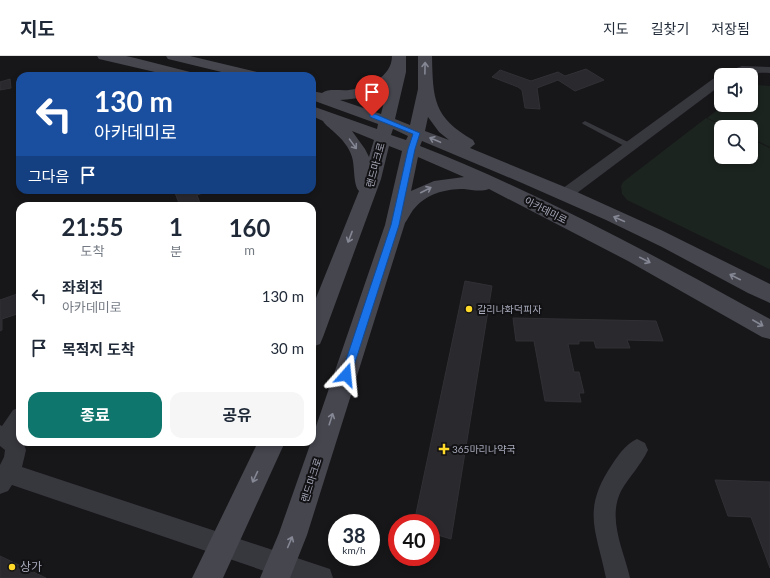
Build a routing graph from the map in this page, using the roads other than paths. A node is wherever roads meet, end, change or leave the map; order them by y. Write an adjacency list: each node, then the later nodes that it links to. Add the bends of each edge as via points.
1 (104, 56): 7 (main road)
2 (173, 56): 8 (main road)
3 (425, 56): 10 (main road, 랜드마크로, one-way to 3)
4 (399, 58): 11 (main road, via 390,76 366,92 334,96); 16 (main road, 랜드마크로, via 399,72)
5 (758, 69): 6 (street)
6 (770, 70)
7 (174, 72)
8 (239, 72)
9 (714, 84): 18 (street)
10 (425, 89): 17 (main road, 랜드마크로); 19 (main road, via 432,113 447,131)
11 (316, 94)
12 (316, 96): 16 (main road, 아카데미로)
13 (316, 112): 16 (main road, 아카데미로)
14 (316, 113): 22 (main road, one-way to 22, via 337,126 359,152 365,173)
15 (585, 123): 18 (lane)
16 (385, 129): 17 (main road, 아카데미로); 22 (main road, 랜드마크로)
17 (414, 141): 19 (main road, 아카데미로, one-way to 17); 21 (main road, 아카데미로); 23 (main road, 랜드마크로)
18 (630, 146): 20 (street)
19 (538, 183): 20 (main road, 아카데미로)
20 (564, 194): 24 (main road, 아카데미로, one-way to 20, via 655,235)
21 (522, 198): 23 (main road, one-way to 21, via 406,206 418,194 435,186 450,183 477,184); 26 (main road, 아카데미로, one-way to 26, via 665,270)
22 (358, 217): 25 (main road, 랜드마크로, one-way to 25)
23 (394, 230): 33 (main road, 랜드마크로, one-way to 23, via 293,535)
24 (770, 294)
25 (316, 327)
26 (770, 330)
27 (16, 421): 28 (street)
28 (3, 436): 31 (street, via 13,443 16,452 14,462)
29 (270, 446): 32 (main road, one-way to 32)
30 (637, 450): 36 (street, via 617,475 604,510 605,527)
31 (4, 478): 32 (street)
32 (223, 545): 33 (street); 34 (main road)
33 (278, 572): 35 (street)
34 (207, 578)
35 (321, 578)
36 (618, 578)

